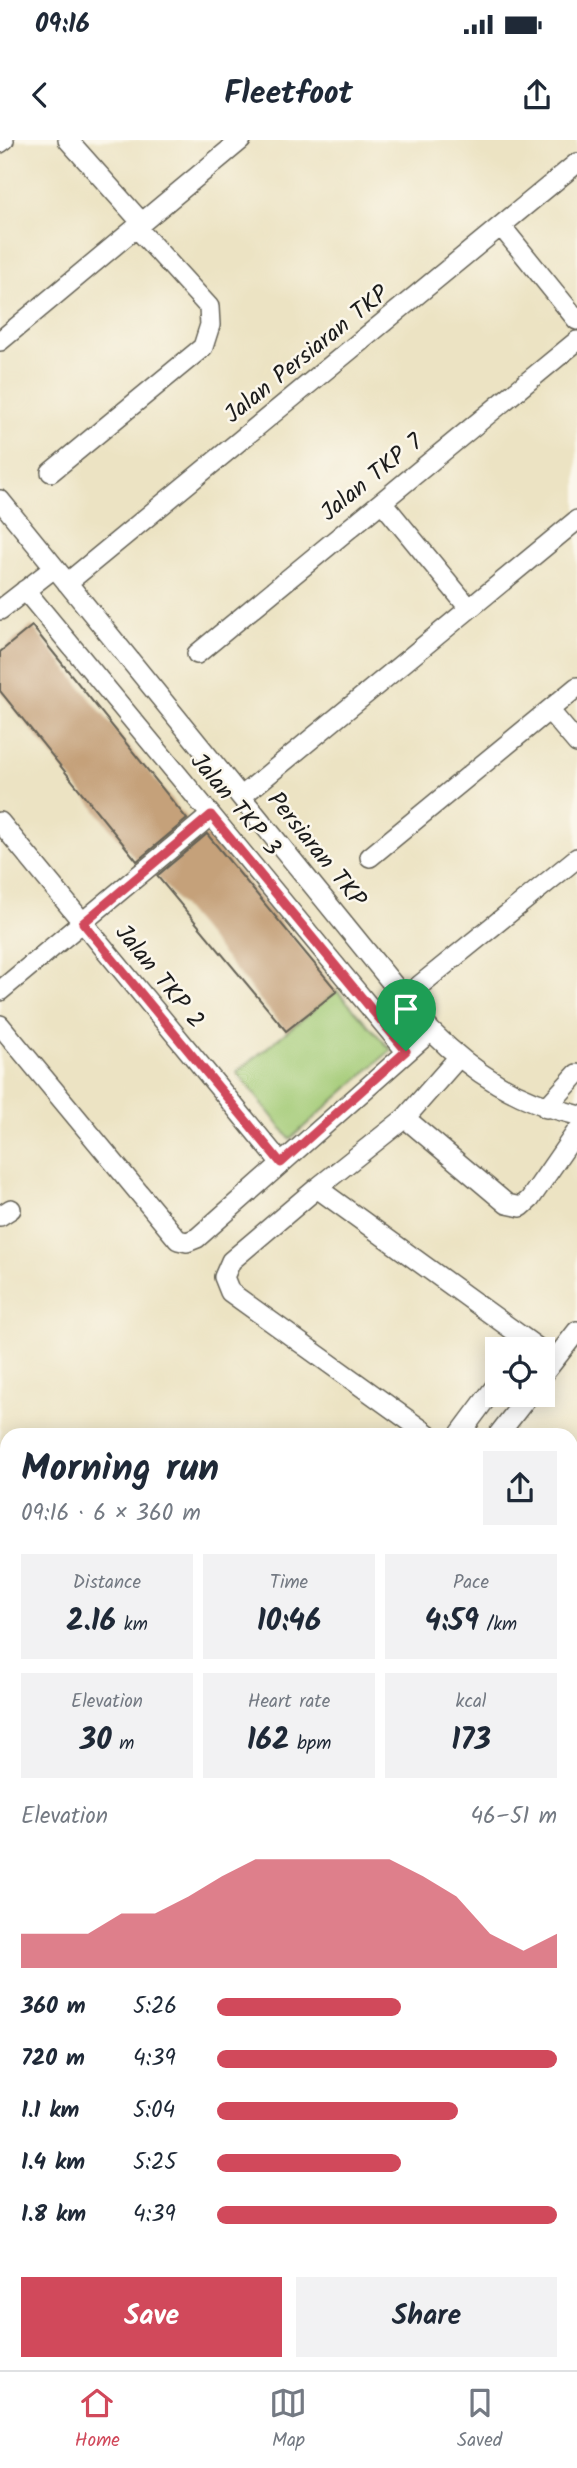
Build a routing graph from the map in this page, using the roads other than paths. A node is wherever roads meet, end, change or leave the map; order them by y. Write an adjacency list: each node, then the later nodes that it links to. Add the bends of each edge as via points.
1 (68, 140): 4 (street)
2 (241, 140): 4 (street)
3 (577, 163): 5 (street, Jalan Persiaran TKP)
4 (139, 225): 7 (street); 9 (street, via 209,307 210,325 203,347)
5 (502, 226): 6 (street); 13 (street, Jalan Persiaran TKP)
6 (577, 320)
7 (0, 341)
8 (577, 341): 11 (street, Jalan TKP 7)
9 (51, 472)
10 (0, 500): 13 (street, Persiaran TKP)
11 (382, 502): 15 (street); 17 (street, Jalan TKP 7)
12 (577, 520): 15 (street)
13 (61, 575): 14 (street, Jalan Persiaran TKP); 21 (street, Persiaran TKP)
14 (25, 590): 16 (street, Jalan Persiaran TKP); 22 (street, Jalan TKP 3)
15 (469, 608): 21 (street)
16 (0, 610)
17 (197, 654)
18 (577, 687): 19 (street)
19 (549, 710): 20 (street); 24 (street)
20 (577, 743)
21 (242, 796): 28 (street, Persiaran TKP)
22 (211, 815): 26 (street); 31 (street, Jalan TKP 3)
23 (0, 822): 26 (street, Jalan TKP 2)
24 (370, 858)
25 (577, 858): 28 (street)
26 (83, 923): 27 (street); 38 (street, Jalan TKP 2)
27 (0, 991)
28 (404, 998): 30 (street, Persiaran TKP)
29 (0, 1025): 38 (street, via 178,1240 197,1238)
30 (431, 1031): 31 (street); 32 (street, Persiaran TKP)
31 (406, 1051): 38 (street)
32 (458, 1058): 34 (street, Persiaran TKP, via 516,1095); 36 (street)
33 (577, 1074): 34 (street)
34 (546, 1108): 35 (street, Persiaran TKP)
35 (577, 1115)
36 (405, 1118): 37 (street, via 506,1204 521,1207); 39 (street)
37 (577, 1131)
38 (281, 1163)
39 (317, 1188): 41 (street); 45 (street, via 231,1261 224,1277 230,1292)
40 (577, 1331): 42 (street)
41 (514, 1337)
42 (555, 1345)
43 (485, 1400): 46 (street)
44 (520, 1407): 47 (street)
45 (419, 1428)
46 (463, 1428)
47 (503, 1428)

